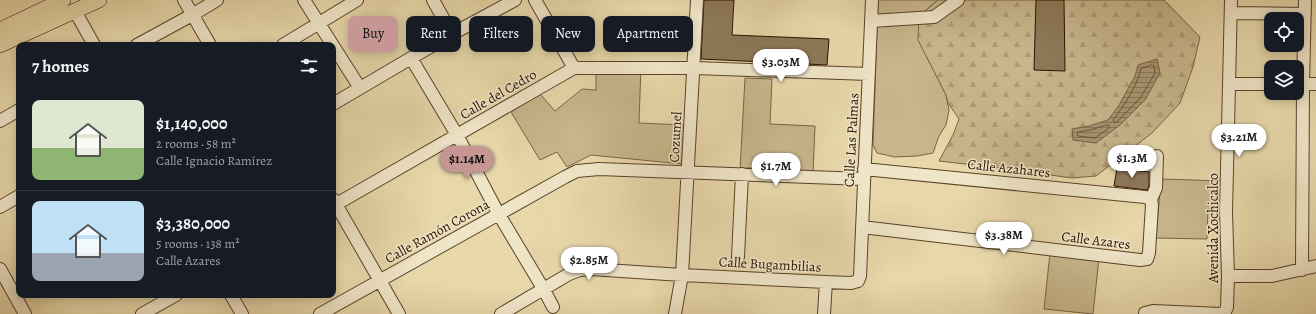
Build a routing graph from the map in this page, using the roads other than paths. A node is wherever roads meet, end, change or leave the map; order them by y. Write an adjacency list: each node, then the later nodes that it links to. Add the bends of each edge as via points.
1 (62, 0): 23 (main road)
2 (99, 0): 15 (main road)
3 (184, 0): 18 (street)
4 (217, 0): 18 (street)
5 (304, 0): 21 (street)
6 (357, 0): 21 (street)
7 (433, 0): 19 (street)
8 (516, 0): 22 (street)
9 (535, 0): 34 (street)
10 (697, 0): 35 (street, Cozumel)
11 (872, 0): 20 (street, Calle Las Palmas)
12 (958, 0): 20 (street, via 934,17)
13 (1231, 0): 16 (street, Avenida Xochicalco)
14 (1305, 0): 17 (street)
15 (75, 11): 24 (street); 29 (main road)
16 (1231, 13): 17 (street); 37 (street, Avenida Xochicalco)
17 (1305, 14): 33 (street)
18 (192, 15): 25 (street); 26 (street)
19 (442, 16)
20 (871, 21): 36 (street, Calle Las Palmas)
21 (319, 22): 27 (street); 28 (street)
22 (461, 29)
23 (0, 30)
24 (92, 42)
25 (142, 42)
26 (208, 42)
27 (288, 42)
28 (331, 42)
29 (0, 45)
30 (336, 49): 41 (street)
31 (421, 52): 32 (street)
32 (411, 58): 41 (street); 46 (street)
33 (1302, 60)
34 (574, 68): 35 (street, Calle del Cedro); 46 (street, Calle del Cedro)
35 (694, 68): 36 (street, Calle del Cedro); 48 (street, Cozumel)
36 (869, 74): 50 (street, Calle Las Palmas)
37 (1229, 84): 38 (street); 63 (street, Avenida Xochicalco, via 1226,212)
38 (1264, 84)
39 (1304, 84): 40 (street)
40 (1316, 84)
41 (360, 88): 43 (street)
42 (1300, 100): 61 (street)
43 (336, 102)
44 (16, 112): 45 (street)
45 (0, 120)
46 (457, 135): 53 (street, Calle del Cedro); 56 (street)
47 (1157, 156): 52 (street, via 1156,188)
48 (688, 172): 49 (street, Calle Ramón Corona); 56 (street, Calle Ramón Corona, via 599,169 577,171); 62 (street, Cozumel)
49 (742, 174): 50 (street, Calle Azahares); 58 (street)
50 (864, 174): 52 (street, Calle Azahares); 57 (street, Calle Las Palmas)
51 (16, 198): 55 (street)
52 (1150, 199): 57 (street, Calle Azares, via 1150,253 1147,259 1140,260)
53 (336, 202)
54 (336, 206): 64 (street)
55 (0, 207)
56 (498, 213): 64 (street, Calle Ramón Corona); 68 (street)
57 (862, 227): 66 (street, Calle Las Palmas)
58 (738, 256)
59 (1316, 266): 61 (street)
60 (0, 269): 67 (street)
61 (1302, 270): 63 (street, via 1272,276)
62 (682, 275): 65 (street, Calle Bugambilias); 68 (street, Calle Bugambilias, via 580,270); 79 (street, Cozumel)
63 (1228, 276): 81 (street, Avenida Xochicalco, via 1225,312 1220,314 1153,311)
64 (380, 280): 76 (street, Calle Ramón Corona); 77 (street)
65 (826, 282): 66 (street, Calle Bugambilias); 80 (street)
66 (858, 282)
67 (14, 284)
68 (544, 290): 72 (street); 78 (street, Calle Bugambilias)
69 (19, 298): 73 (street)
70 (171, 298): 74 (street)
71 (233, 298): 75 (street)
72 (553, 307)
73 (25, 314)
74 (142, 314)
75 (242, 314)
76 (320, 314)
77 (399, 314)
78 (501, 314)
79 (675, 314)
80 (824, 314)
81 (1145, 314)

